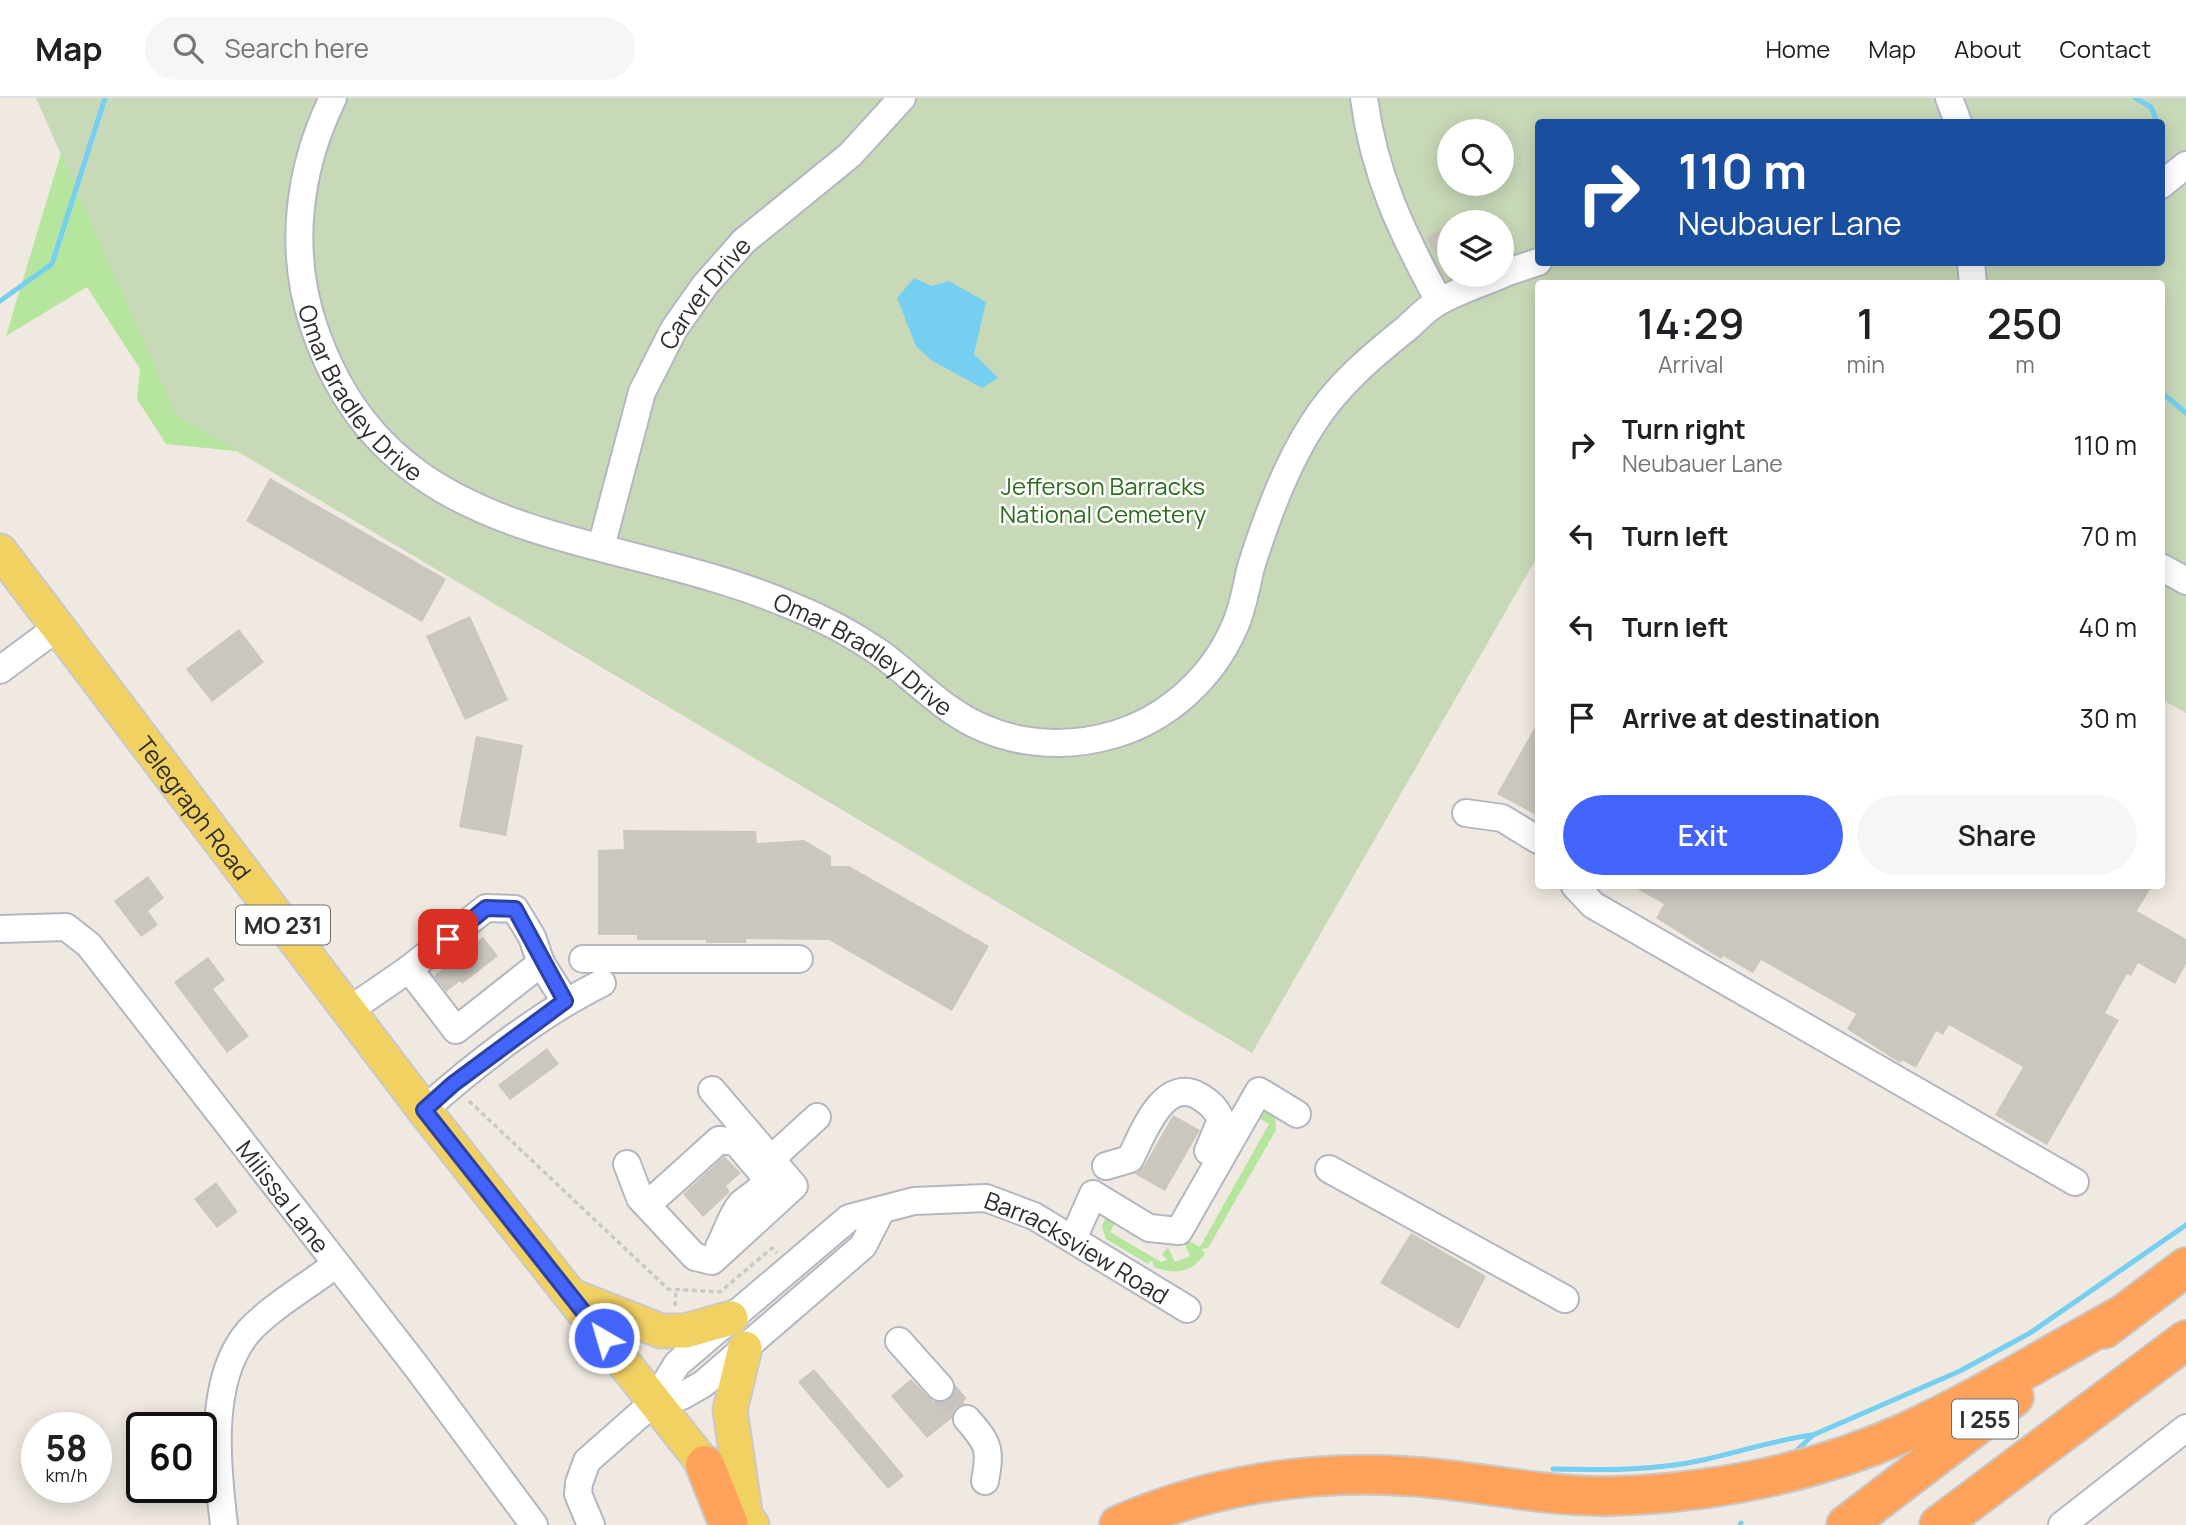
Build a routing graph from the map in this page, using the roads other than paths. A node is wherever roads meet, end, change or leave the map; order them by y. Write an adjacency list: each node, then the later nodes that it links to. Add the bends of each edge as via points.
1 (333, 98): 12 (street, Omar Bradley Drive, via 312,148 302,190 299,234 309,311 324,358 356,411 407,468 440,491 522,526)
2 (902, 98): 12 (street, Carver Drive, via 850,155 744,241 690,305 642,392)
3 (1364, 98): 11 (street, via 1370,145 1402,233)
4 (1950, 98): 5 (street)
5 (1957, 119)
6 (2186, 165): 7 (street)
7 (2165, 181)
8 (1535, 263): 9 (street, Omar Bradley Drive)
9 (1514, 270)
10 (1472, 287): 11 (street, Omar Bradley Drive)
11 (1439, 301): 12 (street, Omar Bradley Drive, via 1350,374 1312,424 1268,521 1236,624 1211,668 1171,707 1116,734 1041,743 995,733 956,714 877,651 796,607 700,571)
12 (601, 547)
13 (0, 551): 16 (main road, Telegraph Road / MO 231)
14 (2165, 569): 15 (street)
15 (2186, 581)
16 (58, 627): 17 (street); 28 (main road, Telegraph Road / MO 231)
17 (0, 670)
18 (1466, 813): 19 (street, via 1502,818)
19 (1535, 838)
20 (1578, 889): 38 (street, via 1593,905)
21 (0, 929): 44 (street, Milissa Lane, via 66,927 89,945)
22 (538, 956): 25 (street, via 456,1030); 25 (street, via 515,909 486,908); 27 (street)
23 (583, 959): 24 (street)
24 (799, 959)
25 (414, 975): 28 (street)
26 (603, 983): 27 (street)
27 (565, 1001): 30 (street)
28 (348, 1011): 30 (main road, Telegraph Road / MO 231)
29 (712, 1090): 32 (street)
30 (424, 1110): 46 (main road, Telegraph Road / MO 231)
31 (1297, 1114): 41 (street, via 1259,1091 1179,1231)
32 (733, 1115): 34 (street); 39 (street)
33 (817, 1116): 34 (street)
34 (771, 1159): 43 (street, via 794,1186)
35 (627, 1164): 39 (street)
36 (1106, 1166): 41 (street, via 1129,1159 1167,1097 1189,1091 1217,1110 1221,1120 1218,1133)
37 (1329, 1169): 47 (street)
38 (2075, 1182)
39 (644, 1201): 43 (street, via 695,1257); 43 (street, via 719,1140 736,1142 764,1181 740,1206)
40 (881, 1211): 42 (street, Barracksview Road, via 914,1201 986,1198 1034,1216); 50 (street, Barracksview Road, via 849,1218); 53 (street, Barracksview Road, via 863,1246)
41 (1161, 1231): 42 (street, via 1093,1194)
42 (1073, 1239): 48 (street, Barracksview Road)
43 (712, 1261)
44 (335, 1265): 62 (street, via 248,1332 224,1378 216,1458); 63 (street, Milissa Lane)
45 (2186, 1267): 49 (highway, I 255)
46 (570, 1295): 50 (main road, via 662,1331 685,1331); 55 (main road, Telegraph Road / MO 231)
47 (1565, 1299)
48 (1187, 1309)
49 (2124, 1314): 65 (highway, via 1905,1432 1851,1454 1756,1480 1611,1496 1404,1476 1330,1476 1210,1494); 66 (highway, I 255)
50 (731, 1318): 55 (street, Barracksview Road, via 677,1364)
51 (2186, 1340): 57 (highway, I 255)
52 (899, 1341): 54 (street)
53 (745, 1348): 55 (street, Barracksview Road, via 703,1384 682,1396); 61 (main road, via 730,1410)
54 (940, 1387)
55 (654, 1402): 59 (main road, Telegraph Road / MO 231); 64 (street, Barracksview Road, via 596,1452 582,1471 578,1494)
56 (967, 1419): 60 (street, via 986,1441 990,1455)
57 (2069, 1427): 67 (highway, I 255); 68 (highway)
58 (2186, 1428): 69 (street)
59 (705, 1465): 61 (highway)
60 (985, 1481)
61 (742, 1522)
62 (224, 1525)
63 (534, 1525)
64 (591, 1525)
65 (1119, 1525)
66 (1846, 1525)
67 (1939, 1525)
68 (1980, 1525)
69 (2062, 1525)

